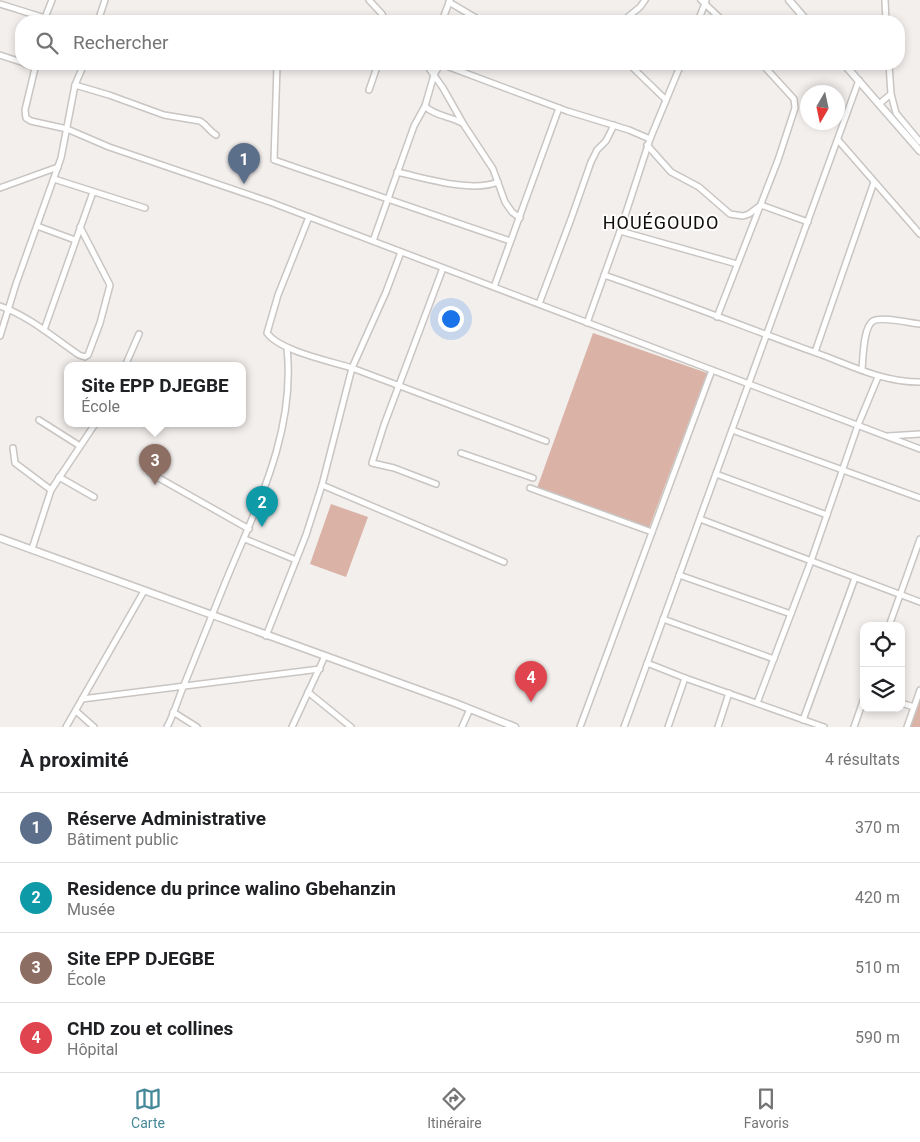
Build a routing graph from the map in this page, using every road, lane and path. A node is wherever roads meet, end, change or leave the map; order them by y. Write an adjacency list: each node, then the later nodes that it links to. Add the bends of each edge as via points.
1 (52, 0): 11 (street)
2 (105, 0): 12 (street)
3 (369, 0): 13 (street)
4 (645, 0): 16 (street)
5 (789, 0): 19 (street)
6 (885, 0): 20 (street)
7 (450, 1): 14 (street); 15 (street)
8 (704, 1): 17 (street); 18 (street)
9 (0, 4): 10 (street)
10 (30, 15)
11 (46, 15)
12 (100, 15)
13 (382, 15)
14 (444, 15)
15 (472, 15)
16 (630, 15)
17 (700, 15)
18 (717, 15)
19 (802, 15)
20 (886, 15)
21 (0, 55): 22 (street)
22 (15, 60)
23 (34, 70): 46 (street, via 24,115 31,121)
24 (81, 70): 37 (street)
25 (277, 70): 60 (street, via 274,160)
26 (376, 70): 38 (street)
27 (430, 70): 35 (street)
28 (437, 70): 35 (street)
29 (456, 70): 43 (street)
30 (636, 70): 40 (street)
31 (678, 70): 40 (street)
32 (768, 70): 61 (street, via 795,103 789,129)
33 (850, 70): 36 (street)
34 (889, 70): 39 (street)
35 (434, 75): 42 (street); 44 (street)
36 (859, 80): 41 (street); 49 (street)
37 (75, 84): 46 (street); 47 (street, via 164,115 200,121)
38 (369, 90)
39 (891, 94): 41 (street); 50 (street, via 899,119)
40 (666, 100): 48 (street)
41 (879, 104): 52 (street)
42 (425, 106): 44 (street); 54 (street)
43 (559, 108): 45 (street); 64 (street)
44 (464, 125): 56 (street, via 493,168)
45 (614, 126): 48 (street); 78 (street, via 590,162)
46 (66, 129): 53 (street); 63 (street)
47 (216, 135)
48 (650, 138): 51 (street)
49 (838, 140): 57 (street); 65 (street)
50 (920, 142)
51 (647, 146): 61 (street, via 671,172 699,187 730,214 743,216); 68 (street)
52 (920, 152)
53 (58, 167): 55 (street); 58 (street)
54 (397, 172): 56 (street, via 470,186); 60 (street)
55 (54, 179): 59 (street); 66 (street)
56 (498, 182): 64 (street, via 505,202)
57 (874, 182): 69 (street); 89 (street)
58 (0, 188)
59 (93, 192): 62 (street); 67 (street)
60 (387, 199): 71 (street); 72 (street)
61 (761, 205): 65 (street); 74 (street)
62 (145, 208)
63 (309, 217): 71 (street); 88 (street, via 267,331 270,337)
64 (520, 218): 72 (street)
65 (808, 222): 86 (street)
66 (37, 226): 70 (street); 80 (street)
67 (80, 227): 70 (street); 84 (street, via 110,285 88,355 79,355)
68 (620, 231): 74 (street); 76 (street)
69 (920, 234)
70 (75, 240): 84 (street)
71 (372, 241): 73 (street)
72 (510, 242): 77 (street)
73 (401, 252): 75 (street); 91 (street)
74 (737, 264): 81 (street)
75 (443, 268): 77 (street); 97 (street)
76 (604, 275): 81 (street); 82 (street)
77 (494, 288): 78 (street)
78 (539, 304): 82 (street)
79 (0, 306): 80 (street)
80 (8, 309): 84 (street); 87 (street)
81 (717, 317): 86 (street)
82 (587, 322): 92 (street)
83 (920, 324): 93 (street, via 874,320 867,332)
84 (44, 330)
85 (139, 334): 90 (street)
86 (767, 334): 89 (street); 96 (street)
87 (0, 336)
88 (287, 348): 91 (street); 122 (street, via 288,392 284,420)
89 (814, 352): 93 (street)
90 (127, 362)
91 (352, 368): 97 (street); 115 (street)
92 (712, 370): 96 (street); 123 (street)
93 (862, 370): 94 (street)
94 (878, 377): 95 (street); 99 (street)
95 (920, 382)
96 (749, 384): 99 (street); 101 (street)
97 (400, 386): 104 (street); 114 (street, via 372,463)
98 (39, 420): 105 (street)
99 (858, 425): 103 (street); 109 (street)
100 (93, 427): 105 (street)
101 (732, 430): 109 (street); 111 (street)
102 (920, 434): 103 (street)
103 (885, 436): 107 (street)
104 (546, 442)
105 (80, 446): 112 (street)
106 (13, 448): 117 (street, via 15,464)
107 (920, 449)
108 (461, 453): 113 (street)
109 (842, 470): 119 (street); 120 (street)
110 (150, 474): 122 (street)
111 (716, 474): 120 (street); 121 (street)
112 (59, 477): 117 (street); 118 (street)
113 (533, 478)
114 (436, 484)
115 (322, 486): 129 (street); 131 (street)
116 (530, 488): 123 (street)
117 (51, 490): 127 (street)
118 (94, 496)
119 (920, 498)
120 (827, 515): 130 (street)
121 (700, 519): 130 (street); 132 (street)
122 (249, 529): 125 (street)
123 (652, 532): 168 (street)
124 (0, 538): 127 (street)
125 (245, 539): 129 (street); 138 (street)
126 (920, 539): 128 (street)
127 (32, 549): 134 (street)
128 (918, 549): 135 (street)
129 (296, 560): 141 (street)
130 (811, 561): 133 (street); 137 (street)
131 (504, 562)
132 (680, 574): 137 (street); 139 (street)
133 (855, 578): 135 (street); 159 (street)
134 (144, 591): 138 (street); 151 (street)
135 (900, 595): 136 (street); 140 (street)
136 (920, 602)
137 (791, 614): 143 (street)
138 (212, 616): 141 (street); 147 (street)
139 (663, 619): 143 (street); 144 (street)
140 (890, 622)
141 (266, 636): 142 (street)
142 (325, 656): 145 (street); 155 (street)
143 (774, 659): 152 (street)
144 (647, 663): 146 (street); 169 (street)
145 (320, 669): 147 (street); 149 (street)
146 (685, 678): 150 (street); 170 (street)
147 (184, 686): 151 (street); 158 (street)
148 (920, 690): 154 (street)
149 (308, 692): 164 (street); 165 (street)
150 (729, 694): 152 (street); 171 (street)
151 (82, 699): 157 (street)
152 (757, 703): 159 (street)
153 (905, 704): 154 (street)
154 (914, 707): 174 (street)
155 (470, 709): 166 (street); 167 (street)
156 (860, 710): 173 (street)
157 (76, 711): 160 (street); 161 (street)
158 (173, 712): 162 (street); 163 (street)
159 (803, 720): 172 (street)
160 (66, 727)
161 (94, 727)
162 (167, 727)
163 (197, 727)
164 (292, 727)
165 (352, 727)
166 (462, 727)
167 (515, 727)
168 (580, 727)
169 (624, 727)
170 (668, 727)
171 (718, 727)
172 (824, 727)
173 (854, 727)
174 (906, 727)

